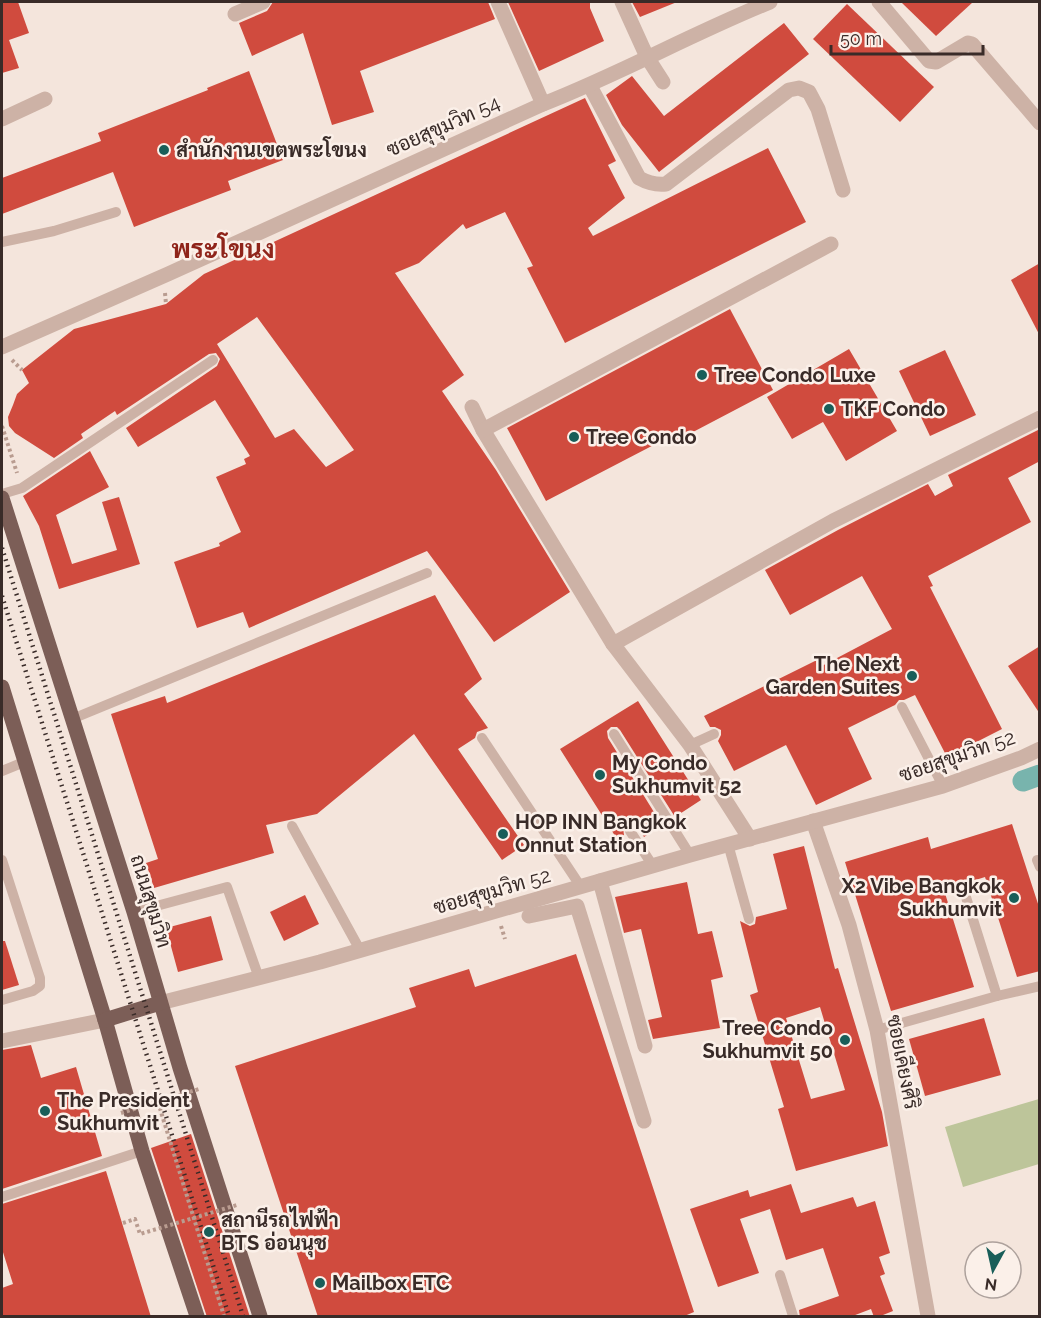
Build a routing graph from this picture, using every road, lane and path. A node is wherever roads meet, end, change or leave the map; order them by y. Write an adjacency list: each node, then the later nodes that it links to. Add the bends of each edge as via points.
1 (263, 2): 7 (street)
2 (498, 2): 12 (street)
3 (622, 2): 8 (street)
4 (770, 2): 6 (street, ซอยสุขุมวิท 54)
5 (879, 2): 14 (street, via 929,61 936,62 972,44)
6 (735, 8): 8 (street, ซอยสุขุมวิท 54)
7 (235, 14)
8 (647, 57): 9 (street); 10 (street, ซอยสุขุมวิท 54)
9 (663, 82)
10 (590, 86): 12 (street, ซอยสุขุมวิท 54); 15 (street, via 639,178 658,184 666,184 789,90 809,92)
11 (45, 99): 13 (street)
12 (543, 104): 19 (street, ซอยสุขุมวิท 54)
13 (2, 119)
14 (1040, 123)
15 (843, 190)
16 (116, 212): 17 (lane)
17 (2, 242)
18 (831, 244): 24 (street)
19 (2, 347)
20 (213, 360): 25 (lane)
21 (472, 407): 24 (street)
22 (1040, 418): 28 (street, via 833,521)
23 (2, 426): 25 (path)
24 (483, 430): 28 (street)
25 (22, 488): 26 (lane)
26 (2, 496): 31 (main road, ถนนสุขุมวิท)
27 (427, 573): 31 (lane)
28 (613, 644): 35 (street)
29 (2, 687): 37 (main road)
30 (902, 707): 39 (lane)
31 (72, 719): 51 (main road, ถนนสุขุมวิท)
32 (614, 734): 45 (lane)
33 (714, 734): 35 (lane)
34 (482, 738): 49 (lane)
35 (690, 745): 43 (street)
36 (1040, 749): 39 (street, ซอยสุขุมวิท 52)
37 (24, 762): 38 (lane); 60 (main road)
38 (2, 771)
39 (943, 786): 40 (street, ซอยสุขุมวิท 52)
40 (813, 821): 43 (street, ซอยสุขุมวิท 52); 61 (street, ซอยเคียงศิริ, via 849,925)
41 (292, 826): 54 (lane)
42 (630, 831): 47 (lane)
43 (750, 839): 44 (street, ซอยสุขุมวิท 52)
44 (728, 844): 45 (street, ซอยสุขุมวิท 52); 53 (lane)
45 (690, 855): 47 (street, ซอยสุขุมวิท 52)
46 (2, 860): 58 (lane, via 40,978 33,991)
47 (653, 866): 48 (street, ซอยสุขุมวิท 52)
48 (600, 881): 49 (street, ซอยสุขุมวิท 52); 63 (street)
49 (581, 886): 54 (street, ซอยสุขุมวิท 52)
50 (965, 894): 57 (lane)
51 (134, 912): 55 (lane, via 227,887); 59 (main road, ถนนสุขุมวิท)
52 (529, 916): 67 (street, via 577,906)
53 (749, 919)
54 (360, 950): 55 (street, ซอยสุขุมวิท 52)
55 (259, 978): 59 (street, ซอยสุขุมวิท 52)
56 (1040, 986): 57 (lane)
57 (997, 996): 61 (lane)
58 (2, 1000)
59 (160, 1003): 60 (main road); 76 (main road, ถนนสุขุมวิท)
60 (105, 1020): 62 (street); 68 (main road)
61 (877, 1030): 78 (street, ซอยเคียงศิริ)
62 (2, 1041)
63 (645, 1046)
64 (199, 1089): 65 (path, bridge)
65 (158, 1102): 66 (path, bridge); 71 (path)
66 (120, 1113)
67 (644, 1121)
68 (142, 1151): 69 (lane); 74 (main road)
69 (2, 1197)
70 (237, 1205): 71 (path, bridge)
71 (194, 1218): 72 (path, bridge, via 140,1234 135,1219); 75 (path)
72 (123, 1223)
73 (780, 1275): 77 (lane)
74 (197, 1317)
75 (224, 1317)
76 (260, 1317)
77 (793, 1317)
78 (928, 1317)

